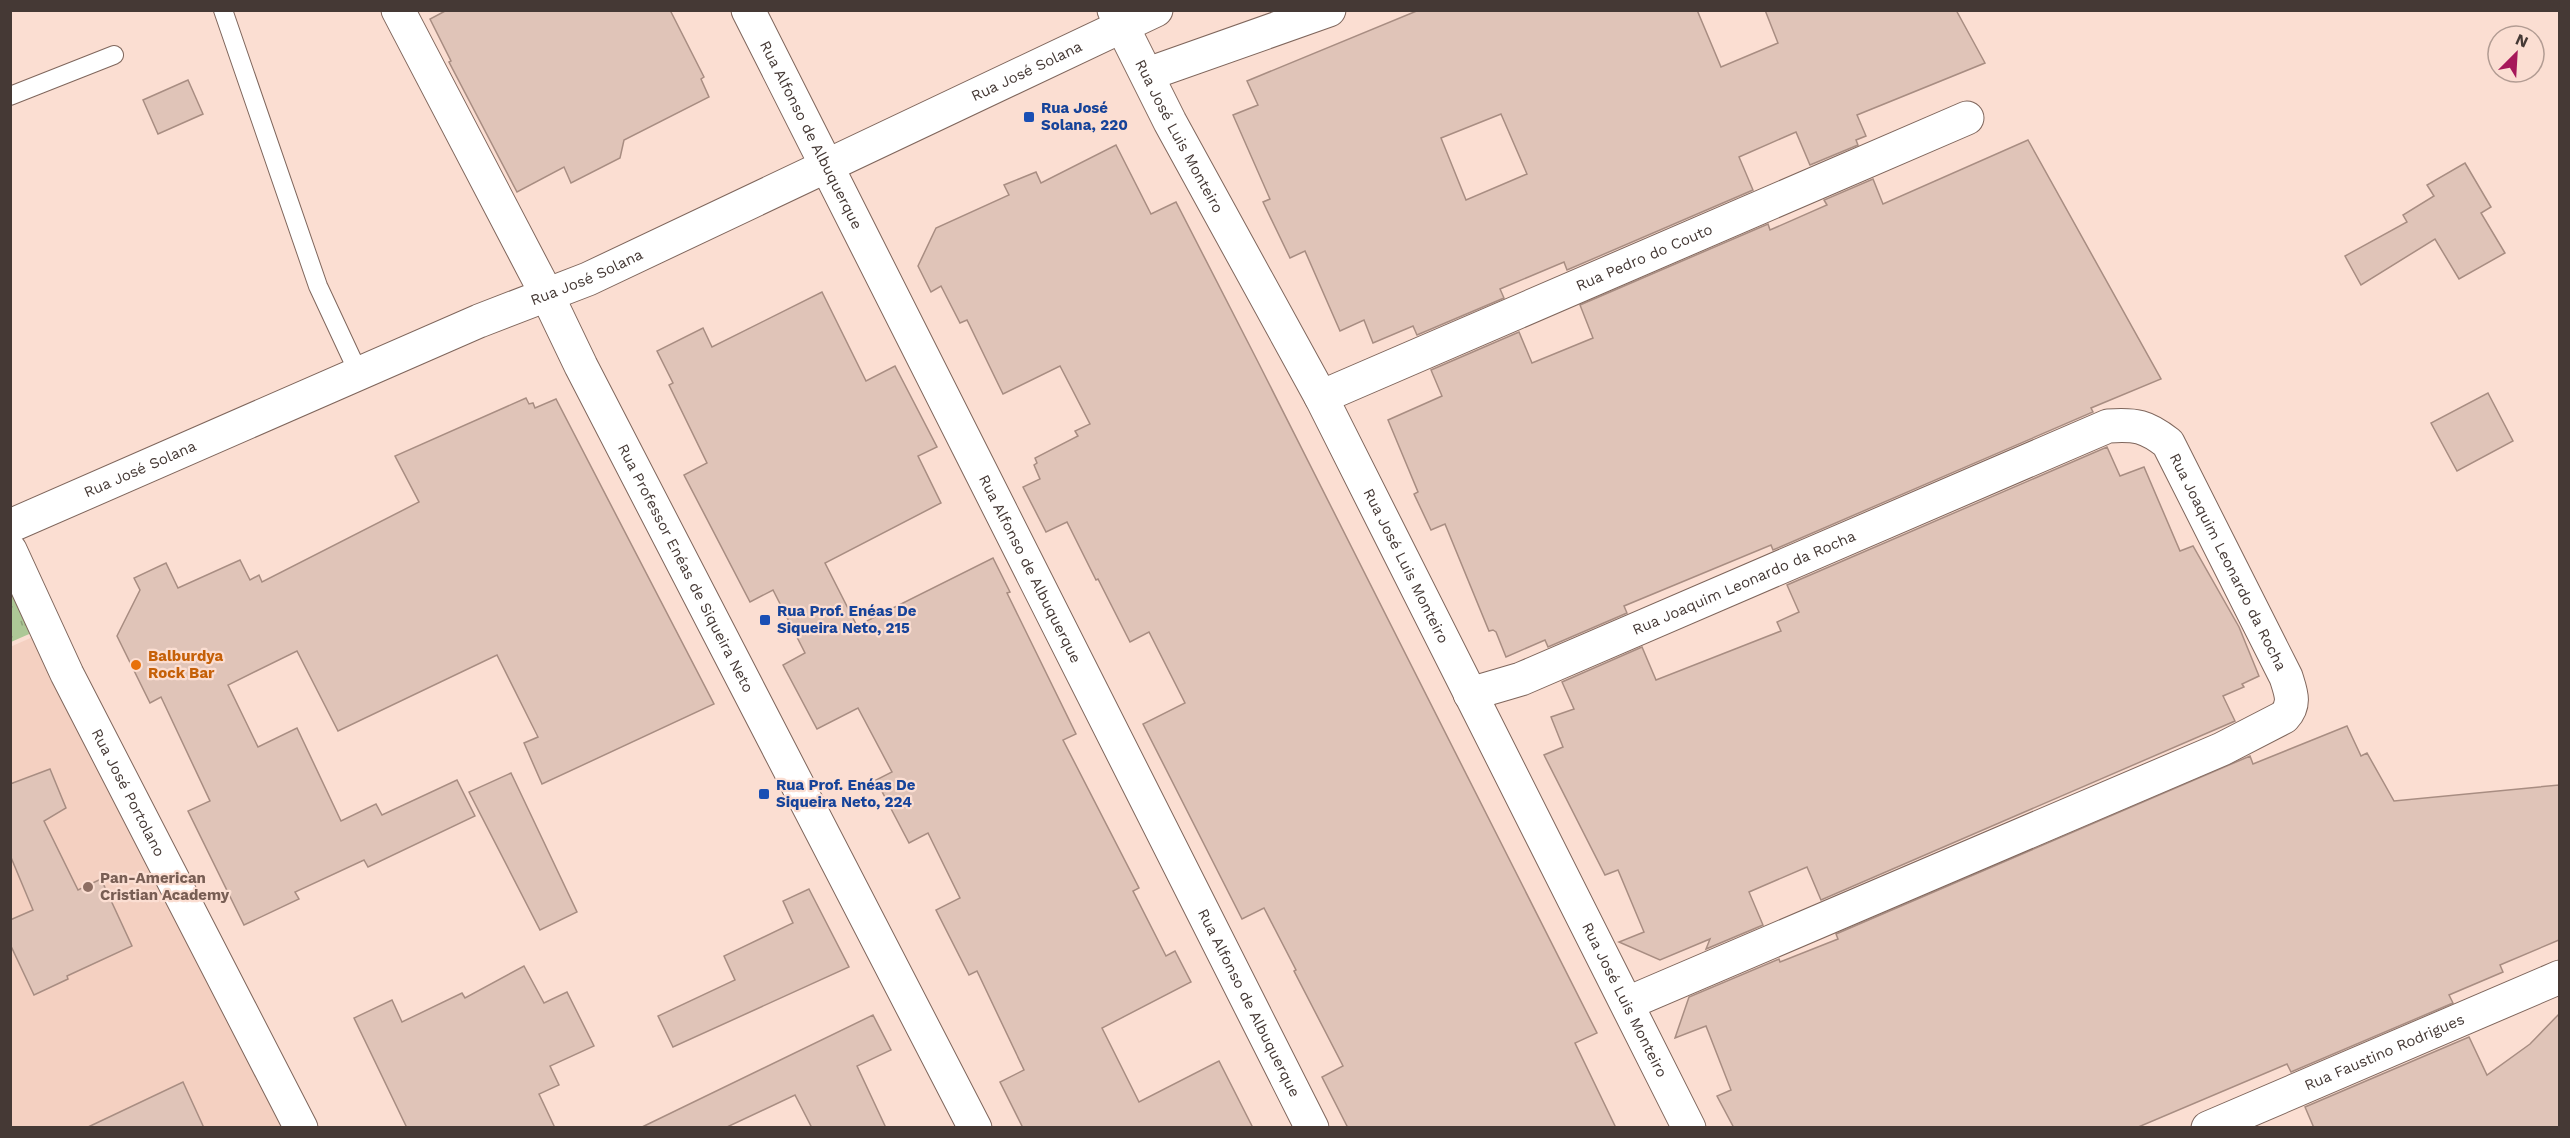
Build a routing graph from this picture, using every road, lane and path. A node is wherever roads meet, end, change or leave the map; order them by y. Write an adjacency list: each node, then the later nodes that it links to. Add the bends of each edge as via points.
1 (223, 10): 13 (lane, via 318,286)
2 (398, 10): 12 (street, Rua Professor Enéas de Siqueira Neto)
3 (748, 10): 11 (street, Rua Alfonso de Albuquerque)
4 (1156, 10): 6 (street, Rua José Solana)
5 (1329, 10): 8 (street)
6 (1118, 18): 8 (street, Rua José Luis Monteiro); 11 (street, Rua José Solana)
7 (114, 55): 9 (lane)
8 (1148, 74): 14 (street, Rua José Luis Monteiro, via 1170,122)
9 (10, 96)
10 (1967, 118): 14 (street, Rua Pedro do Couto)
11 (827, 166): 12 (street, Rua José Solana); 22 (street, Rua Alfonso de Albuquerque)
12 (547, 295): 13 (street, Rua José Solana); 21 (street, Rua Professor Enéas de Siqueira Neto, via 580,366)
13 (359, 374): 15 (street, Rua José Solana)
14 (1320, 397): 17 (street, Rua José Luis Monteiro)
15 (10, 526)
16 (10, 550): 20 (street, Rua José Portolano, via 67,674)
17 (1470, 694): 19 (street, Rua José Luis Monteiro); 19 (street, Rua Joaquim Leonardo da Rocha, via 1521,679 2109,426 2130,424 2149,429 2168,443 2286,677 2293,697 2284,717 2222,749)
18 (2559, 977): 24 (street, Rua Faustino Rodrigues)
19 (1628, 1003): 23 (street, Rua José Luis Monteiro)
20 (301, 1128)
21 (975, 1128)
22 (1312, 1128)
23 (1689, 1128)
24 (2208, 1128)

